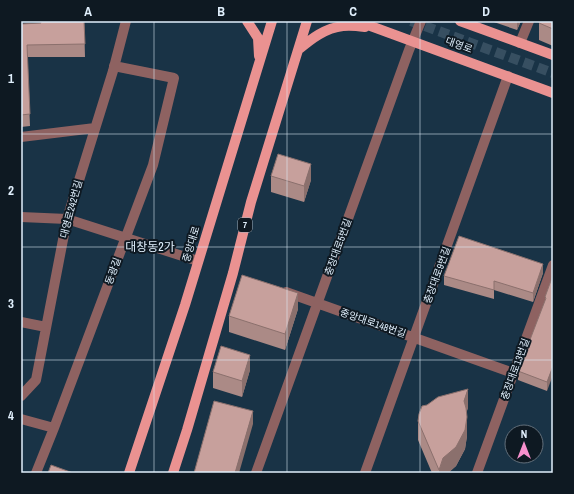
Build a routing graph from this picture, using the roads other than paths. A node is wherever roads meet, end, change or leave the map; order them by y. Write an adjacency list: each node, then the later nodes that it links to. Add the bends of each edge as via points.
1 (126, 21): 15 (street, 대영로242번길)
2 (247, 21): 14 (main road, via 258,38)
3 (272, 21): 14 (main road, 중앙대로)
4 (307, 21): 12 (main road, 7)
5 (357, 21): 9 (main road, 대영로)
6 (421, 21): 10 (street, 충장대로5번길)
7 (460, 21): 11 (main road)
8 (529, 21): 11 (street)
9 (372, 27): 10 (main road, 대영로); 12 (main road, via 342,26 323,32)
10 (413, 41): 16 (main road, 대영로); 26 (street, 충장대로5번길)
11 (520, 43): 13 (main road)
12 (298, 50): 36 (main road, 7, via 250,202 237,275)
13 (553, 55)
14 (260, 61): 23 (main road, 중앙대로)
15 (114, 66): 18 (street, 대영로242번길); 22 (street, 동광길, via 174,78 153,165)
16 (508, 76): 17 (main road, 대영로); 29 (street, 충장대로9번길)
17 (553, 93)
18 (94, 128): 19 (street); 21 (street, 대영로242번길)
19 (21, 138)
20 (21, 217): 21 (street)
21 (67, 220): 22 (street); 28 (street, 대영로242번길)
22 (125, 237): 23 (street); 33 (street, 동광길)
23 (198, 261): 35 (main road, 중앙대로)
24 (553, 265): 30 (street, 충장대로13번길)
25 (275, 288): 26 (street, 중앙대로148번길)
26 (318, 303): 29 (street, 중앙대로148번길); 37 (street, 충장대로5번길)
27 (21, 322): 28 (street)
28 (46, 327): 31 (street, 대영로242번길, via 36,380)
29 (415, 337): 30 (street, 중앙대로148번길); 38 (street, 충장대로9번길)
30 (513, 372): 39 (street, 충장대로13번길)
31 (21, 396)
32 (21, 419): 33 (street)
33 (54, 428): 34 (street, 동광길)
34 (36, 473)
35 (129, 473)
36 (173, 473)
37 (256, 473)
38 (365, 473)
39 (477, 473)

